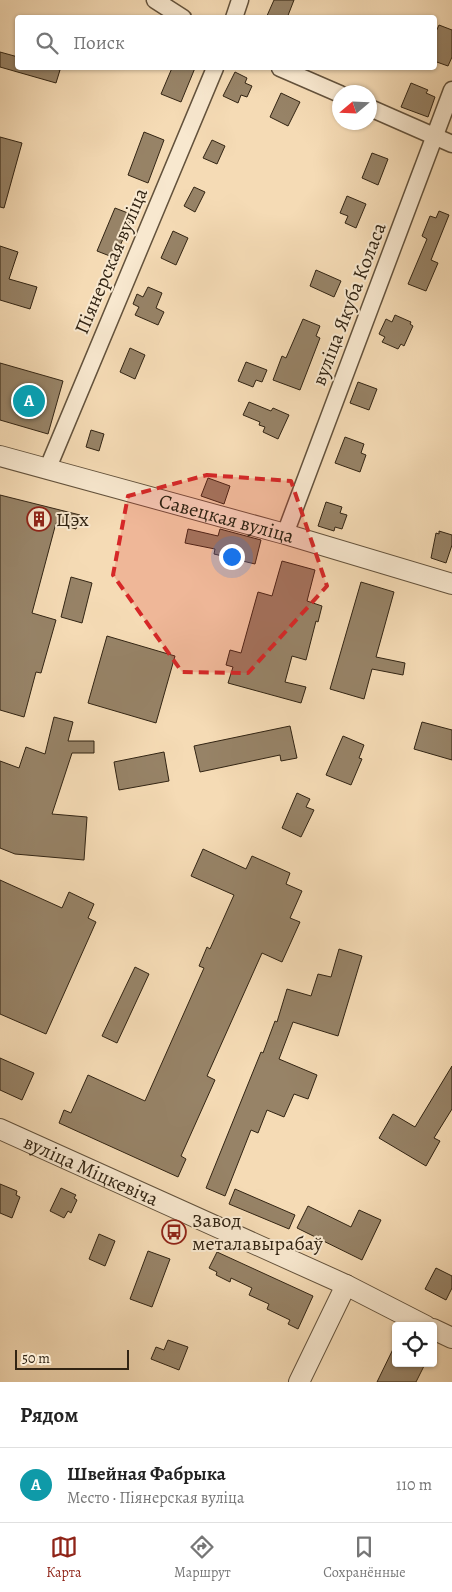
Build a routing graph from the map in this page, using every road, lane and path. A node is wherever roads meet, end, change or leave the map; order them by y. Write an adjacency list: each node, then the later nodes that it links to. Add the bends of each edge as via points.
1 (155, 0): 3 (street)
2 (240, 0): 4 (street)
3 (178, 15)
4 (235, 15)
5 (214, 70): 13 (street, Піянерская вуліца)
6 (285, 70): 8 (street)
7 (452, 90): 10 (street, вуліца Якуба Коласа)
8 (332, 91)
9 (377, 111): 10 (street)
10 (434, 136): 11 (street); 14 (street, вуліца Якуба Коласа)
11 (452, 144)
12 (0, 456): 13 (street, Савецкая вуліца)
13 (48, 470): 14 (street, Савецкая вуліца)
14 (285, 534): 15 (street, Савецкая вуліца)
15 (452, 584)
16 (0, 1129): 17 (street, вуліца Міцкевіча)
17 (346, 1285): 18 (street, вуліца Міцкевіча); 21 (street)
18 (418, 1322)
19 (437, 1331): 20 (street)
20 (452, 1338)
21 (299, 1382)

